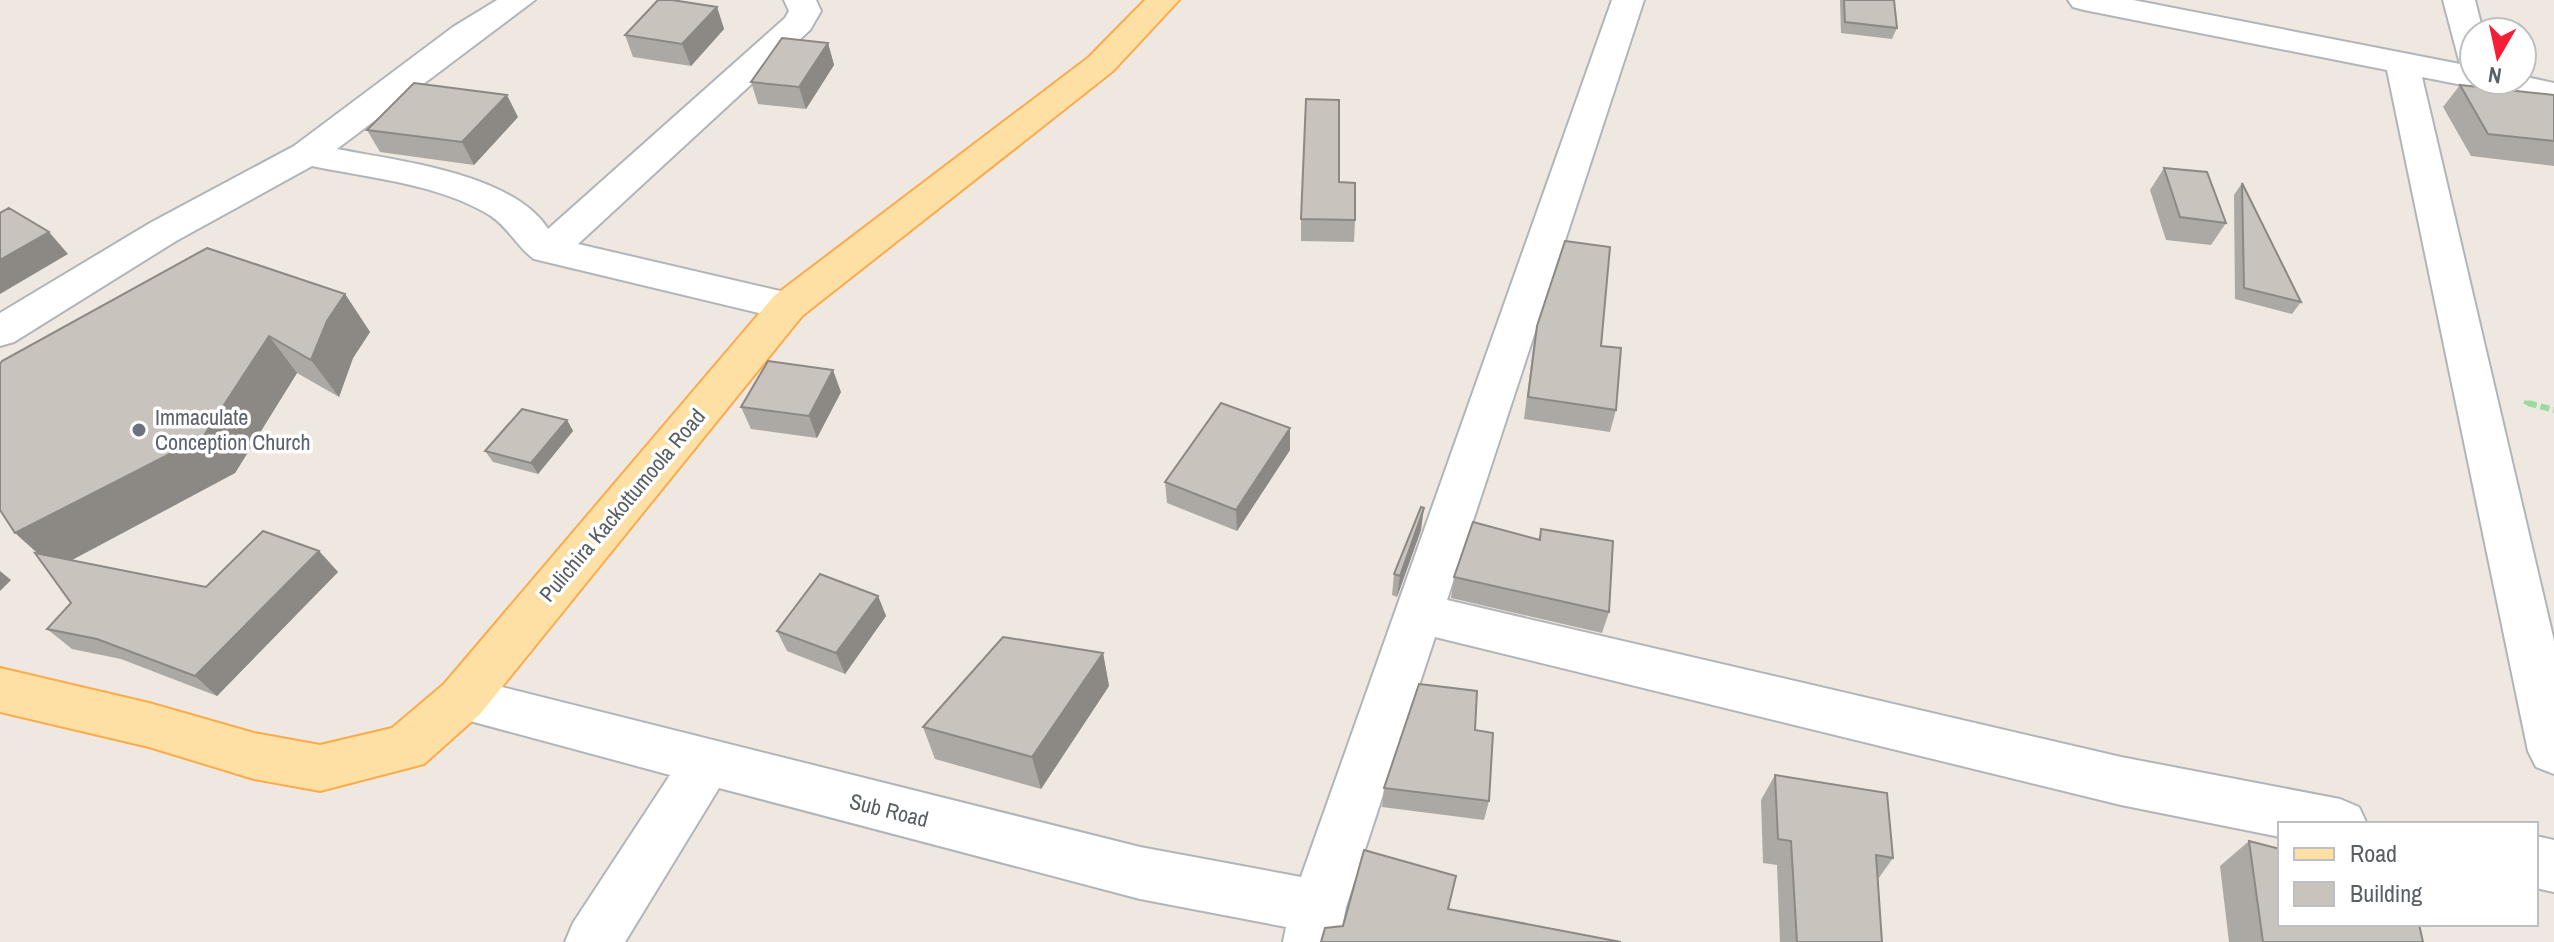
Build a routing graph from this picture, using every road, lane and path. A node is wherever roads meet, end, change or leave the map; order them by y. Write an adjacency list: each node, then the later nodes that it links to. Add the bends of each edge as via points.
1 (519, 0): 8 (street, via 465,34)
2 (800, 0): 9 (street, via 805,11 799,23)
3 (1163, 0): 10 (main road, Pulichira Kackottumoola Road, via 1101,64)
4 (1628, 0): 12 (street)
5 (2084, 0): 6 (street)
6 (2402, 61): 7 (street); 15 (street)
7 (2458, 73)
8 (307, 154): 9 (street, via 465,189 522,220 531,239); 11 (street, via 163,232)
9 (548, 250): 10 (street)
10 (788, 306): 14 (main road, Pulichira Kackottumoola Road)
11 (0, 332)
12 (1419, 613): 17 (street, via 2121,781); 18 (street)
13 (0, 690): 14 (main road, Pulichira Kackottumoola Road, via 320,768 406,748)
14 (462, 699): 16 (street, Sub Road)
15 (2554, 751)
16 (706, 764): 18 (street, Sub Road, via 1140,873); 19 (street)
17 (2330, 822)
18 (1315, 924)
19 (593, 942)

